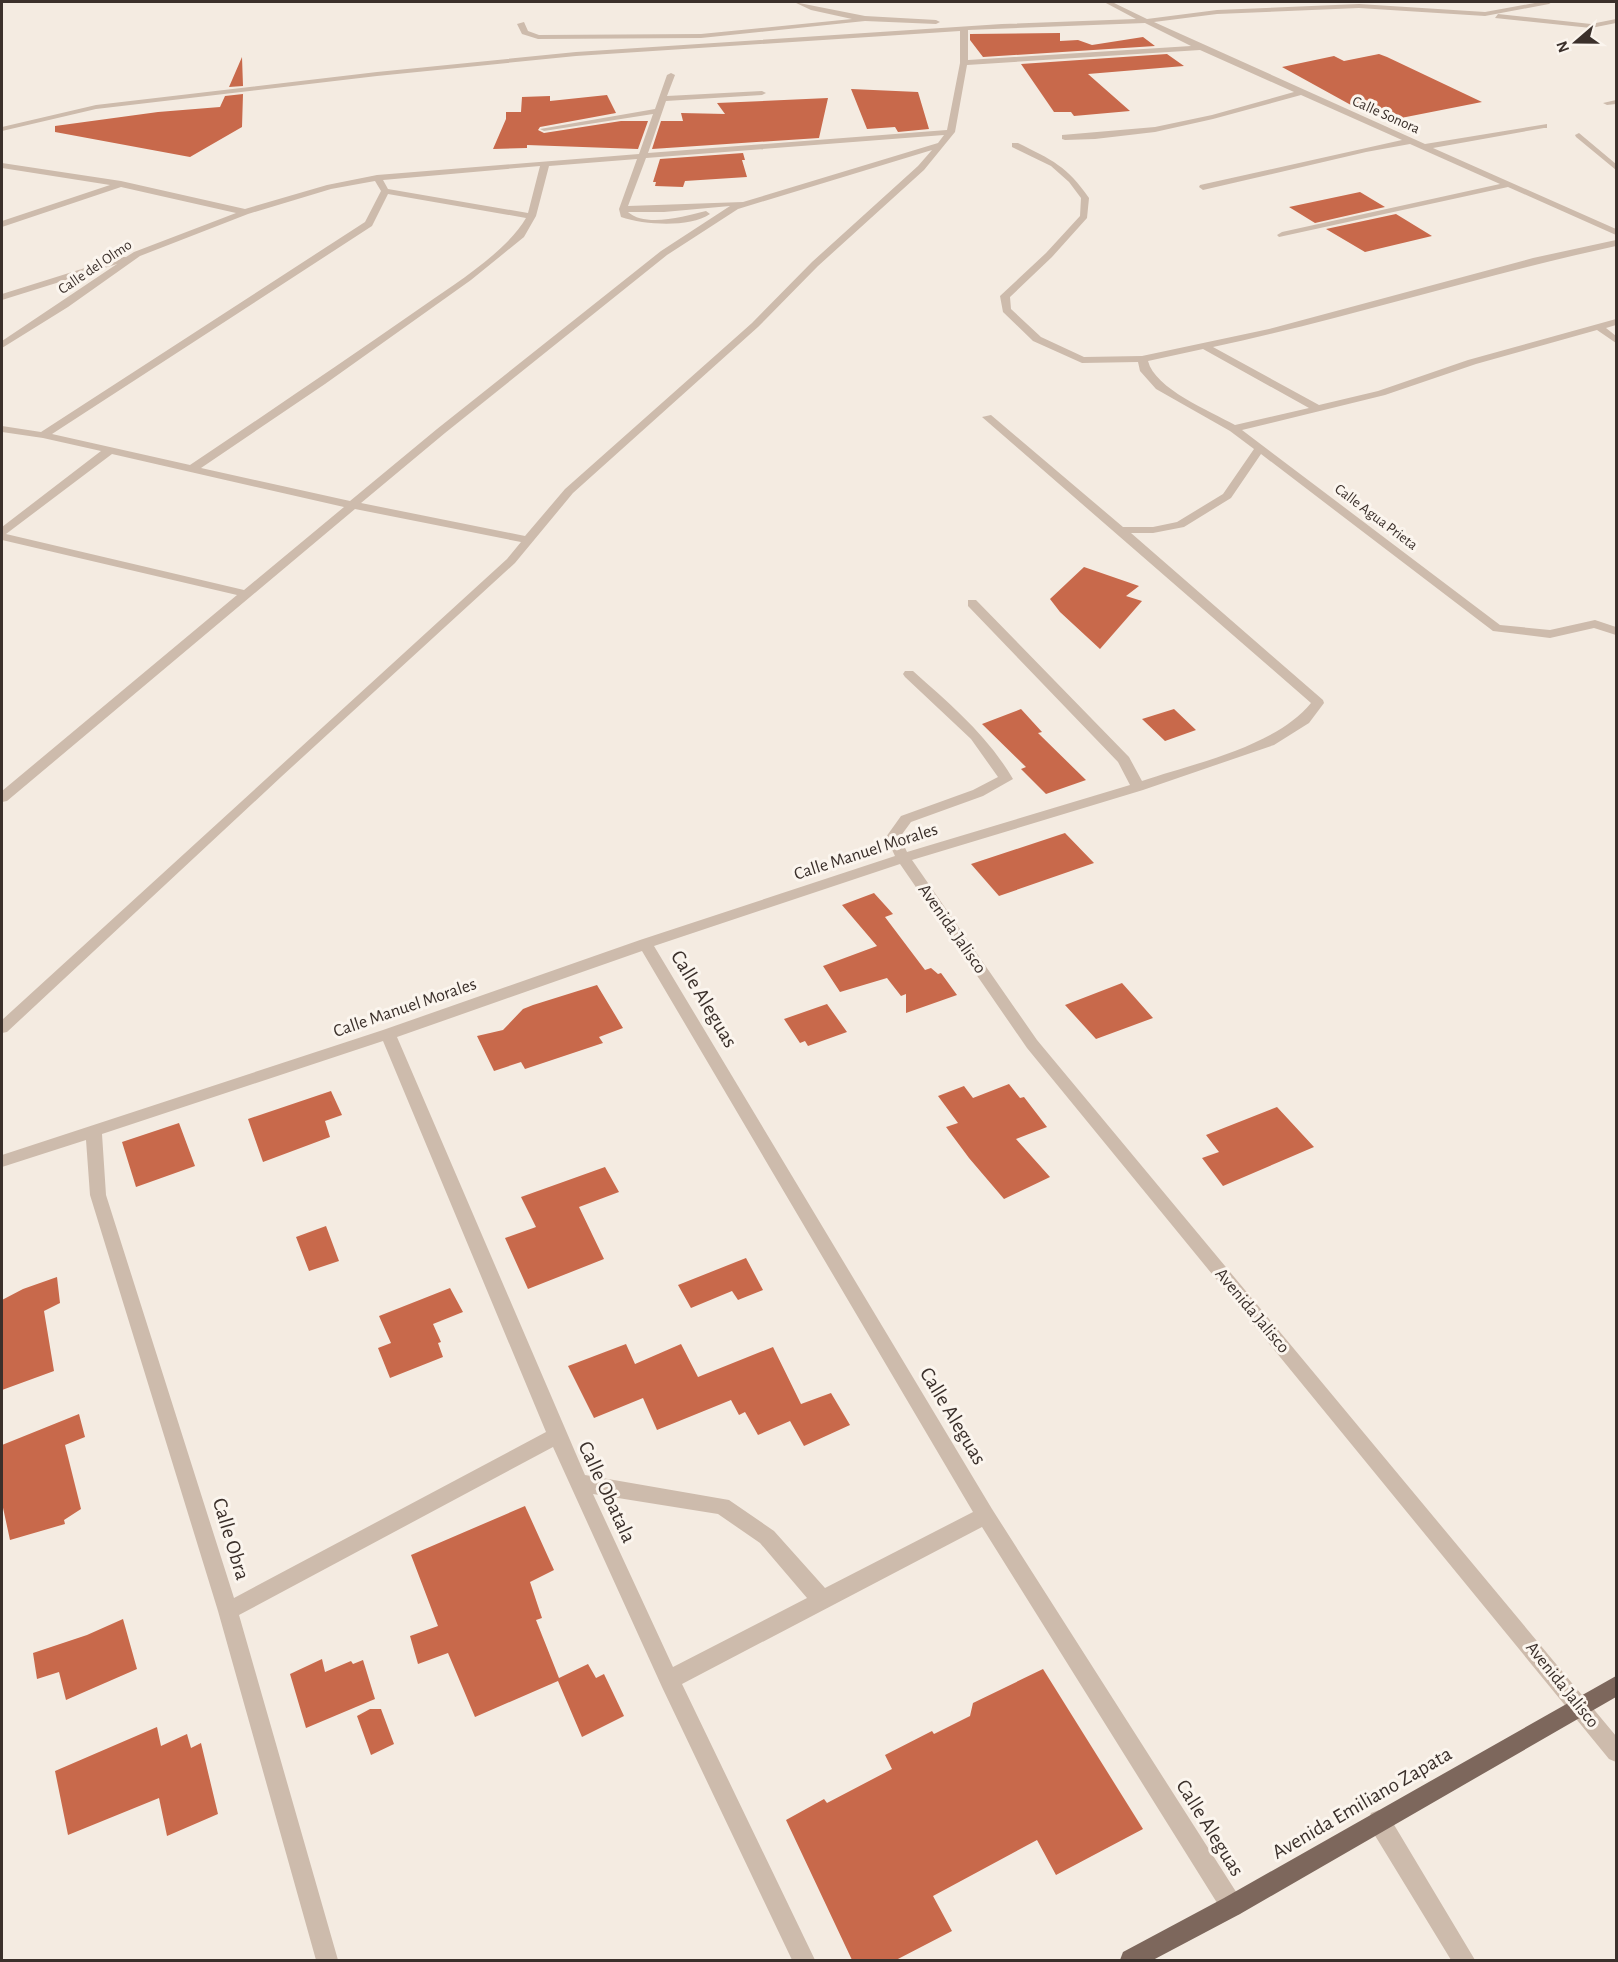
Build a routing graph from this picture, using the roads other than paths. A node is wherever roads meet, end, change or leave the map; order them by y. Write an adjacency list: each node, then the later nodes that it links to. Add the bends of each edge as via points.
1 (797, 2): 7 (street)
2 (1107, 2): 8 (street, Calle Sonora)
3 (1363, 2): 5 (street)
4 (1549, 2): 6 (street)
5 (1390, 8): 6 (street); 8 (street, via 1217,12)
6 (1485, 14): 9 (street, via 1580,26)
7 (862, 20): 10 (street, via 701,36 538,37 525,32); 11 (street)
8 (1146, 21): 11 (street); 13 (street, Calle Sonora)
9 (1617, 21)
10 (521, 24)
11 (1002, 26): 12 (street)
12 (964, 29): 14 (street); 21 (street, via 576,54 377,74 96,107)
13 (1201, 48): 14 (street); 17 (street, Calle Sonora)
14 (963, 63): 23 (street)
15 (672, 75): 18 (street)
16 (762, 93): 18 (street)
17 (1301, 93): 25 (street, via 1158,129); 26 (street, Calle Sonora)
18 (662, 99): 19 (street)
19 (657, 111): 22 (street); 30 (street)
20 (1544, 126): 29 (street)
21 (2, 129)
22 (544, 129)
23 (951, 132): 27 (street); 30 (street, Calle del Olmo)
24 (1579, 135): 33 (street)
25 (1065, 137)
26 (1412, 141): 29 (street, Calle Sonora); 37 (street)
27 (939, 145): 39 (street); 68 (street, via 921,168 815,264 755,325 569,491)
28 (1015, 145): 55 (street, via 1054,164 1085,198 1084,216 1005,296 1006,310 1037,339 1082,360)
29 (1424, 147): 36 (street, Calle Sonora)
30 (644, 157): 31 (street, Calle del Olmo); 41 (street)
31 (545, 163): 34 (street, Calle del Olmo); 43 (street)
32 (2, 165): 35 (street)
33 (1617, 168)
34 (377, 178): 38 (street); 42 (street, Calle del Olmo, via 330,187)
35 (121, 184): 42 (street); 44 (street)
36 (1511, 184): 45 (street, Calle Sonora); 46 (street)
37 (1203, 187)
38 (386, 191): 43 (street); 60 (street, via 369,224)
39 (752, 201): 40 (street); 41 (street)
40 (735, 207): 41 (street, via 661,223 639,221 624,215); 64 (street, via 655,261)
41 (623, 209)
42 (245, 212): 48 (street, Calle del Olmo)
43 (532, 216): 63 (street, via 521,235 468,278)
44 (2, 224)
45 (1617, 232)
46 (1282, 235)
47 (1617, 243): 54 (street, via 1536,260)
48 (137, 254): 49 (street); 53 (street, Calle del Olmo)
49 (2, 297)
50 (1617, 322): 51 (street)
51 (1599, 327): 52 (street); 56 (street)
52 (1617, 340)
53 (2, 345)
54 (1206, 347): 55 (street); 56 (street)
55 (1142, 359): 59 (street, Calle Agua Prieta, via 1145,371 1160,387)
56 (1319, 409): 59 (street)
57 (987, 417): 65 (street, Calle Manuel Morales)
58 (2, 429): 60 (street)
59 (1234, 429): 61 (street, Calle Agua Prieta)
60 (43, 435): 62 (street)
61 (1259, 449): 65 (street, via 1227,496 1180,525); 71 (street, Calle Agua Prieta, via 1497,628 1550,634 1595,624)
62 (110, 450): 63 (street); 66 (street)
63 (193, 468): 64 (street)
64 (352, 505): 68 (street); 69 (street)
65 (1121, 530): 73 (street, Calle Manuel Morales, via 1318,703 1304,720 1269,742)
66 (2, 532)
67 (2, 537): 69 (street)
68 (527, 540): 77 (street, via 511,561)
69 (246, 594): 74 (street)
70 (972, 603): 73 (street, via 1124,760)
71 (1617, 631)
72 (909, 675): 75 (street, via 994,756 1006,779 906,819 893,837)
73 (1138, 787): 75 (street, Calle Manuel Morales)
74 (2, 798)
75 (903, 858): 76 (street, Calle Manuel Morales); 88 (street, Avenida Jalisco, via 1032,1044)
76 (645, 944): 78 (street, Calle Manuel Morales); 83 (street, Calle Aleguas)
77 (2, 1028)
78 (388, 1034): 79 (street, Calle Manuel Morales); 81 (street, Calle Obatala)
79 (94, 1131): 80 (street, Calle Manuel Morales); 85 (street, Calle Obra, via 98,1195)
80 (2, 1161)
81 (557, 1436): 82 (street, Calle Obatala); 85 (street)
82 (579, 1483): 84 (street, via 722,1506 767,1537); 86 (street, Calle Obatala)
83 (985, 1515): 84 (street); 91 (street, Calle Aleguas)
84 (822, 1600): 86 (street)
85 (228, 1611): 92 (street, Calle Obra)
86 (669, 1680): 93 (street, Calle Obatala)
87 (1617, 1686): 88 (main road, Avenida Emiliano Zapata)
88 (1580, 1706): 89 (street, Avenida Jalisco); 90 (main road, Avenida Emiliano Zapata)
89 (1617, 1752)
90 (1379, 1821): 91 (main road, Avenida Emiliano Zapata); 95 (street)
91 (1232, 1906): 94 (main road, Avenida Emiliano Zapata)
92 (327, 1960)
93 (804, 1960)
94 (1131, 1960)
95 (1464, 1960)

